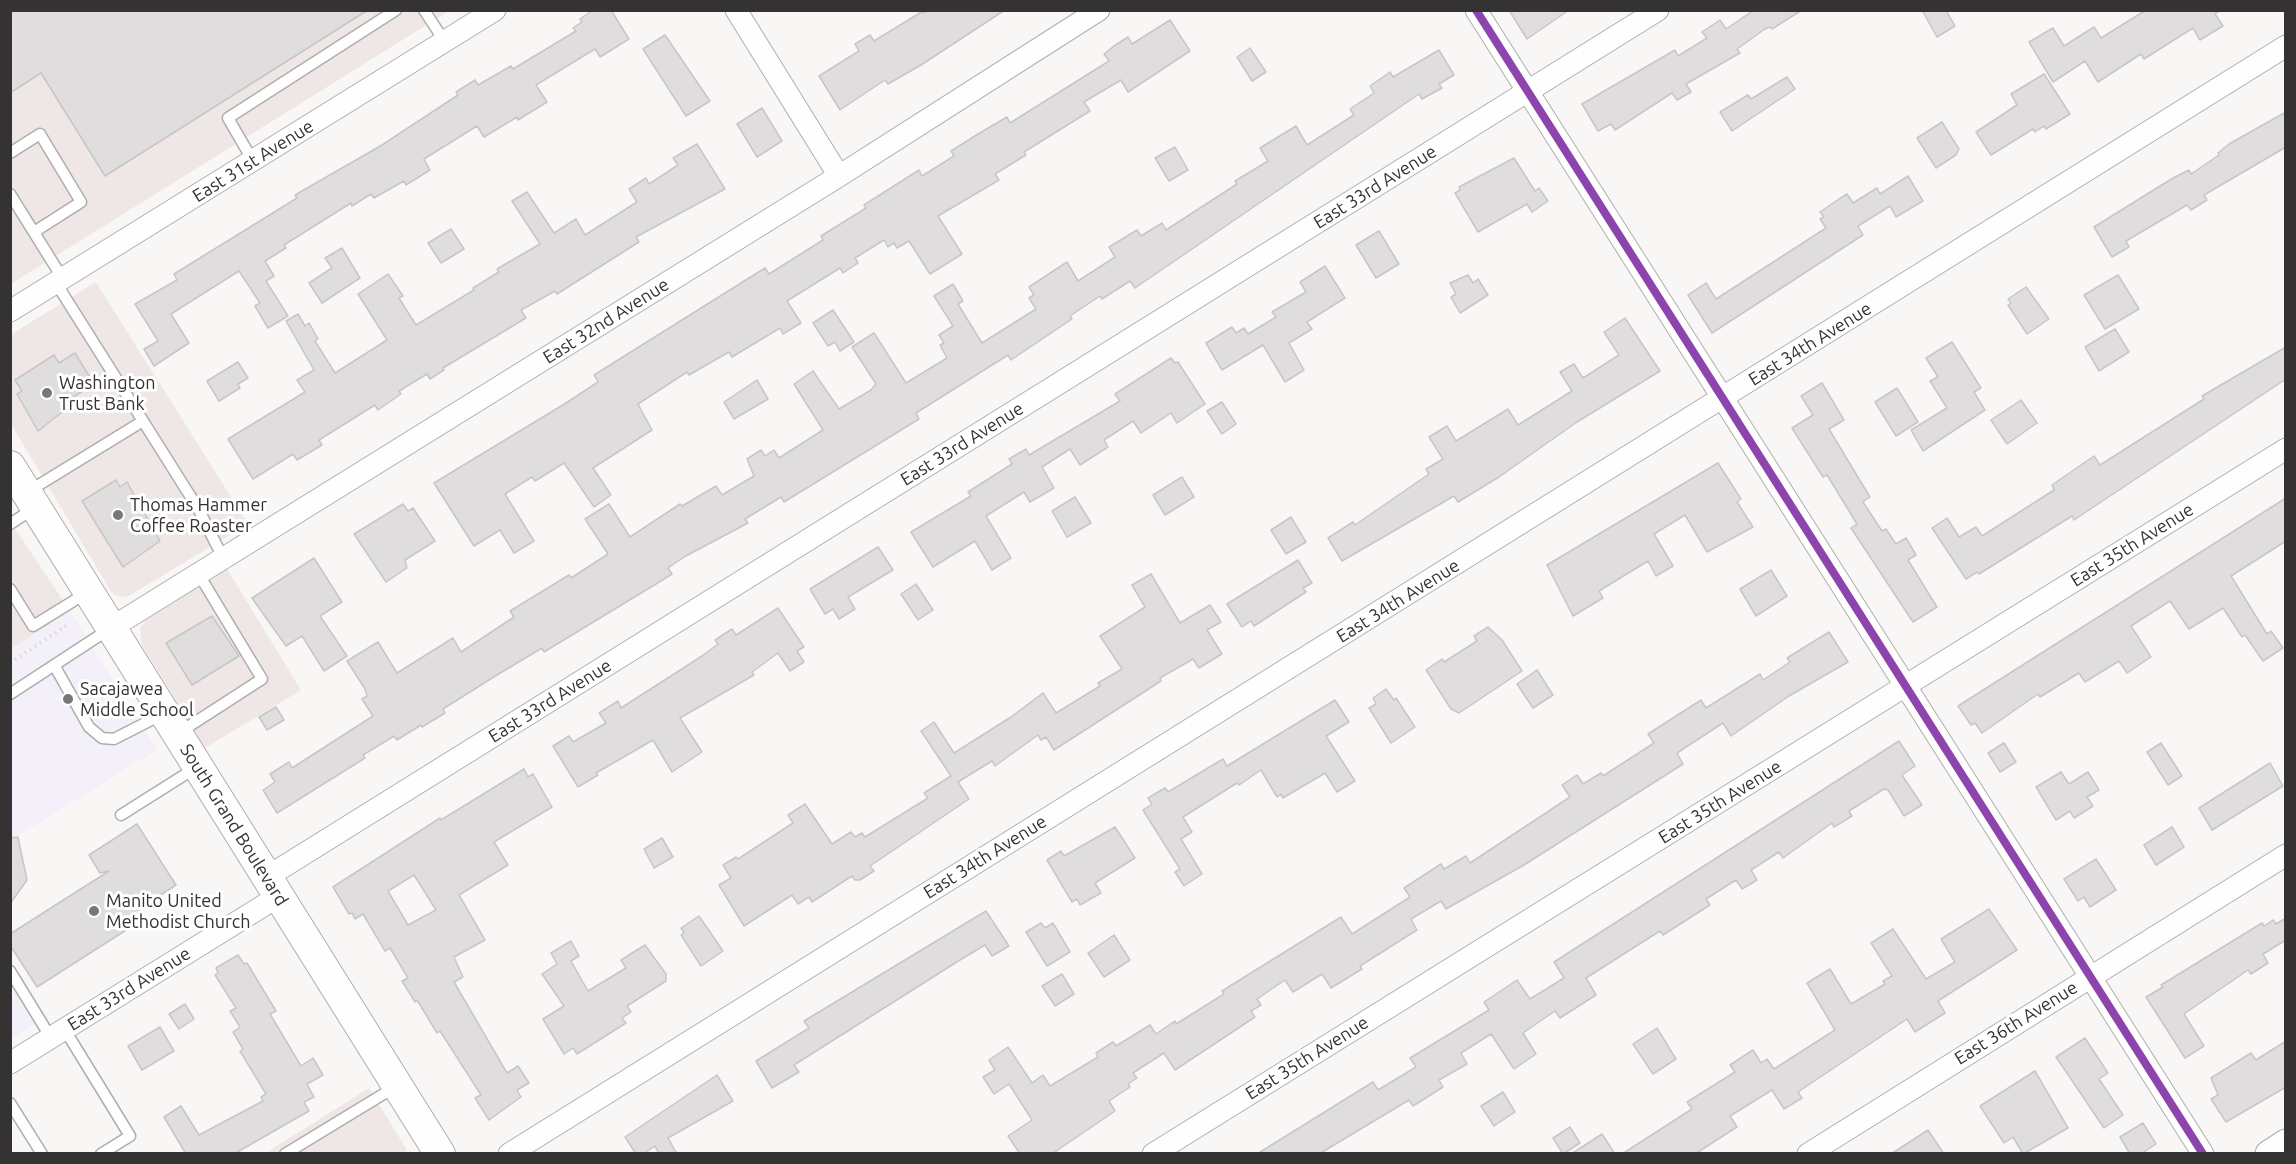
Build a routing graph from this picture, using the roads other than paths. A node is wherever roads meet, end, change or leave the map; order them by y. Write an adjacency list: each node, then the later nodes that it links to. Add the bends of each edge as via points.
1 (396, 10): 12 (lane, via 228,118)
2 (424, 10): 8 (lane)
3 (495, 10): 8 (street, East 31st Avenue)
4 (736, 10): 13 (street)
5 (1099, 10): 13 (street, East 32nd Avenue)
6 (1476, 10): 10 (street)
7 (1658, 10): 10 (street, East 33rd Avenue)
8 (445, 42): 12 (street, East 31st Avenue)
9 (2286, 46): 18 (street, East 34th Avenue)
10 (1528, 92): 18 (street); 36 (street, East 33rd Avenue)
11 (10, 153): 15 (lane, via 40,134 81,202)
12 (254, 161): 16 (street, East 31st Avenue)
13 (839, 176): 24 (street, East 32nd Avenue)
14 (10, 194): 15 (lane)
15 (34, 232): 16 (lane)
16 (60, 281): 17 (street, East 31st Avenue); 19 (lane)
17 (10, 311)
18 (1724, 398): 30 (street); 48 (street, East 34th Avenue)
19 (143, 421): 22 (lane); 24 (lane, via 199,510)
20 (2286, 449): 30 (street, East 35th Avenue)
21 (10, 466): 22 (main road, South Grand Boulevard)
22 (31, 500): 23 (lane); 27 (main road, South Grand Boulevard)
23 (10, 524)
24 (223, 558): 25 (street, East 32nd Avenue)
25 (198, 573): 28 (street, East 32nd Avenue); 32 (lane, via 262,679)
26 (10, 589): 27 (lane, via 33,626)
27 (88, 591): 28 (main road, South Grand Boulevard)
28 (111, 628): 29 (lane); 32 (main road, South Grand Boulevard)
29 (54, 665): 31 (lane); 32 (lane, via 89,727 102,738 114,739)
30 (1907, 686): 38 (street); 49 (street, East 35th Avenue)
31 (10, 694)
32 (171, 723): 33 (main road, South Grand Boulevard)
33 (197, 766): 34 (lane); 36 (main road, South Grand Boulevard)
34 (121, 815)
35 (2286, 855): 38 (street, East 36th Avenue)
36 (273, 887): 39 (street, East 33rd Avenue); 41 (main road, South Grand Boulevard)
37 (10, 971): 39 (lane)
38 (2090, 977): 50 (street, East 36th Avenue); 51 (street)
39 (58, 1034): 40 (street, East 33rd Avenue); 45 (lane, via 130,1136)
40 (10, 1063)
41 (397, 1085): 46 (lane); 47 (main road, South Grand Boulevard)
42 (10, 1103): 44 (lane)
43 (2286, 1143): 52 (street)
44 (42, 1154)
45 (101, 1154)
46 (285, 1154)
47 (440, 1154)
48 (509, 1154)
49 (1153, 1154)
50 (1808, 1154)
51 (2203, 1154)
52 (2269, 1154)

